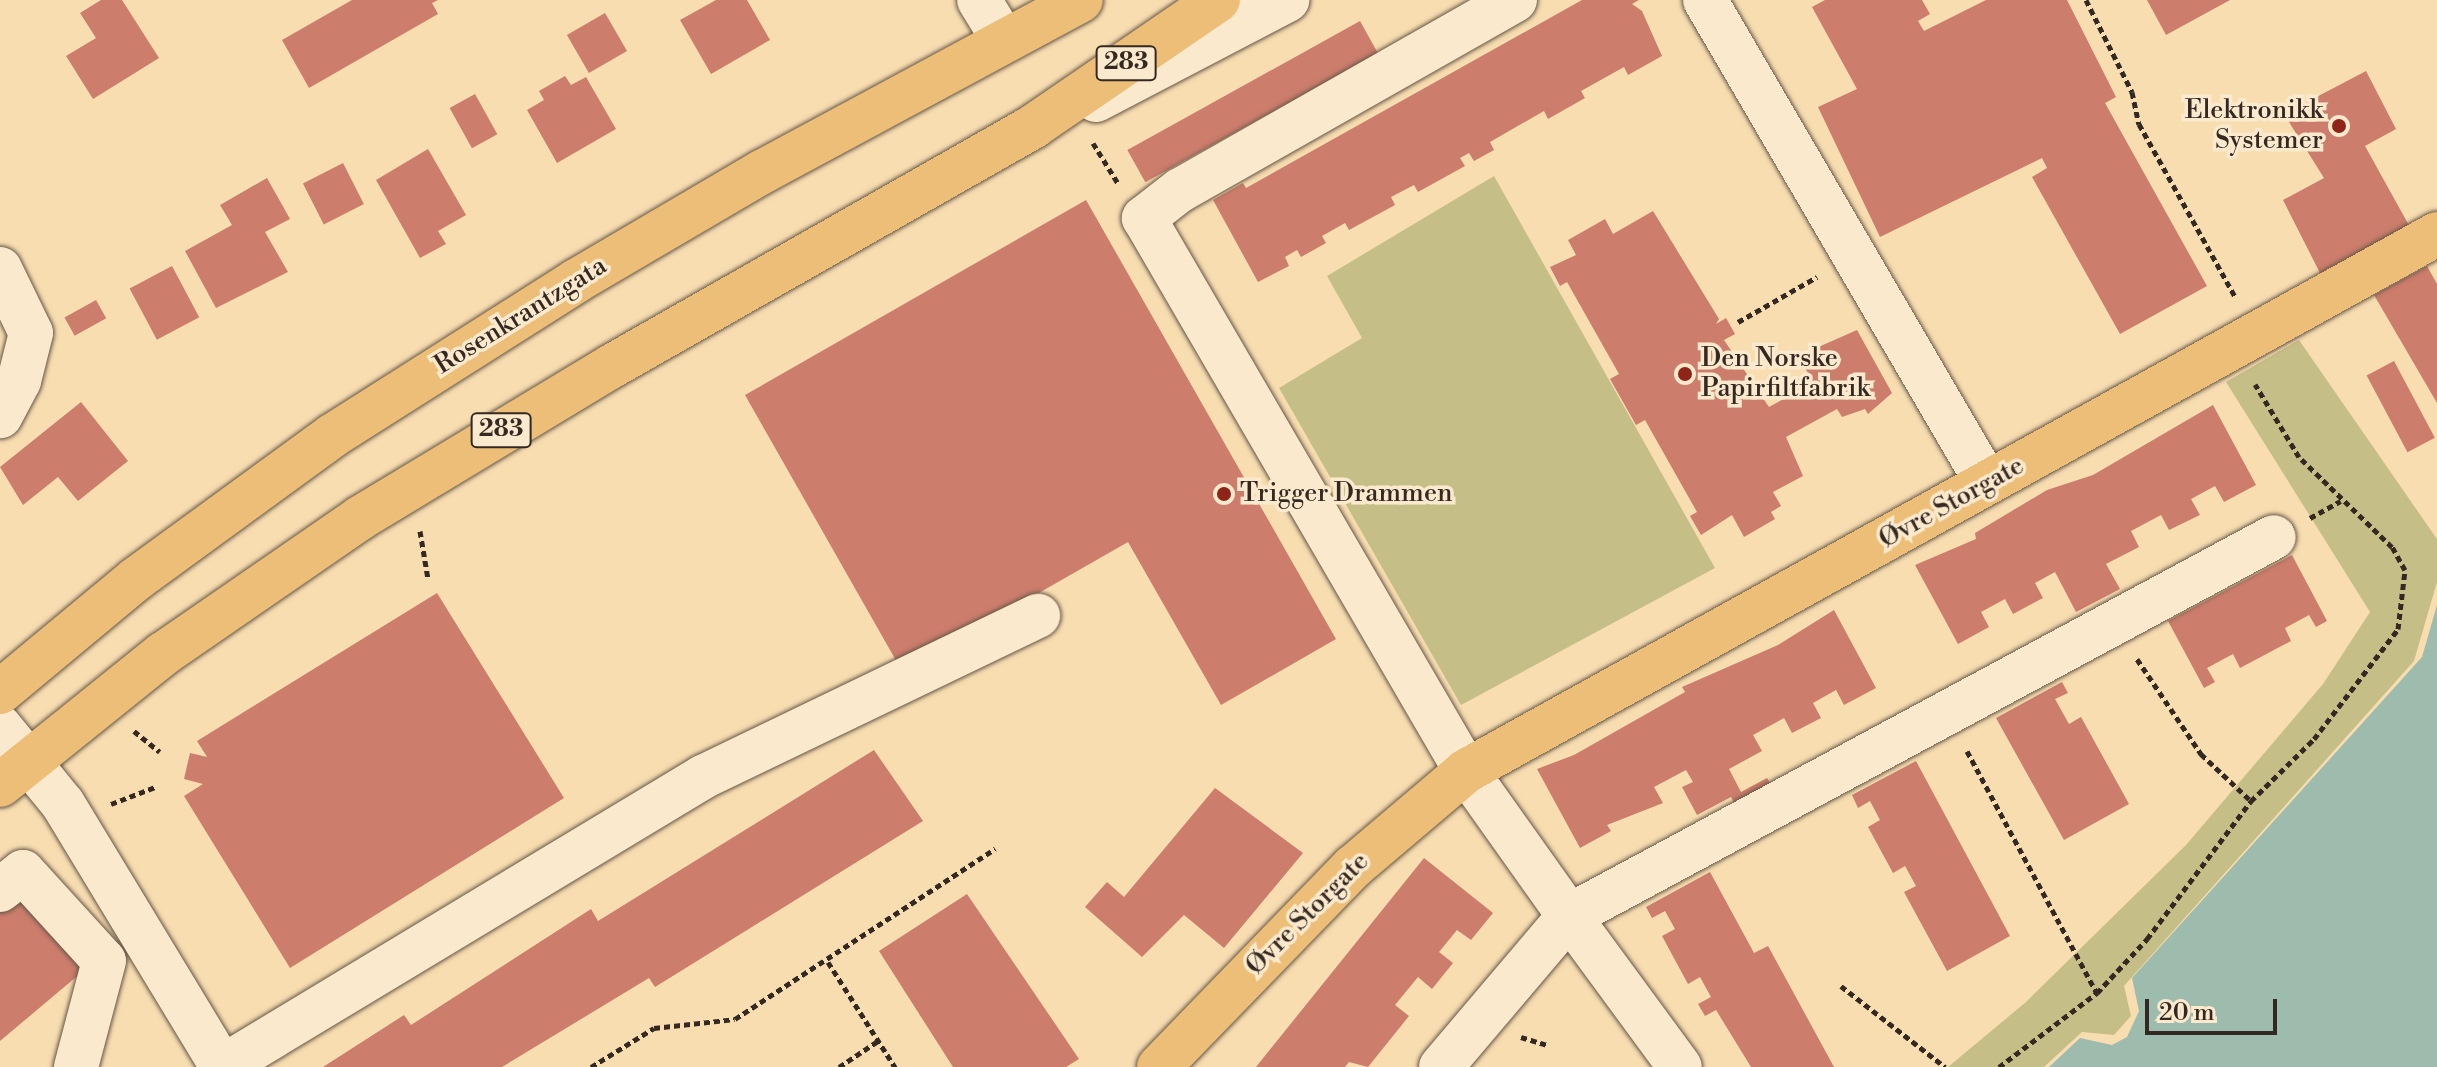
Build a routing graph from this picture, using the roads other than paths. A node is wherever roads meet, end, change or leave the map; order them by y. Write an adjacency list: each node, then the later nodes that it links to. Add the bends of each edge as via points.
1 (979, 0): 7 (street)
2 (1081, 0): 7 (main road, Rosenkrantzgata)
3 (1218, 0): 8 (main road, 283)
4 (1287, 0): 8 (street, via 1101,99)
5 (1515, 0): 17 (street, via 1180,190 1144,218)
6 (1705, 0): 12 (street)
7 (1003, 39): 15 (main road, Rosenkrantzgata, via 576,281 332,436 136,579)
8 (1034, 126): 18 (main road, 283, via 419,480 174,645)
9 (2437, 234): 12 (main road, Øvre Storgate)
10 (0, 269): 11 (street, via 31,333 19,381)
11 (0, 416)
12 (1987, 483): 17 (main road, Øvre Storgate)
13 (2274, 537): 20 (street)
14 (1038, 616): 22 (street, via 703,777)
15 (0, 692)
16 (0, 727): 18 (street)
17 (1466, 771): 20 (street); 23 (main road, Øvre Storgate, via 1353,867)
18 (14, 773): 22 (street, via 63,804)
19 (0, 890): 21 (street, via 23,872 104,961)
20 (1569, 916): 24 (street); 25 (street)
21 (76, 1067)
22 (222, 1067)
23 (1159, 1067)
24 (1441, 1067)
25 (1680, 1067)

